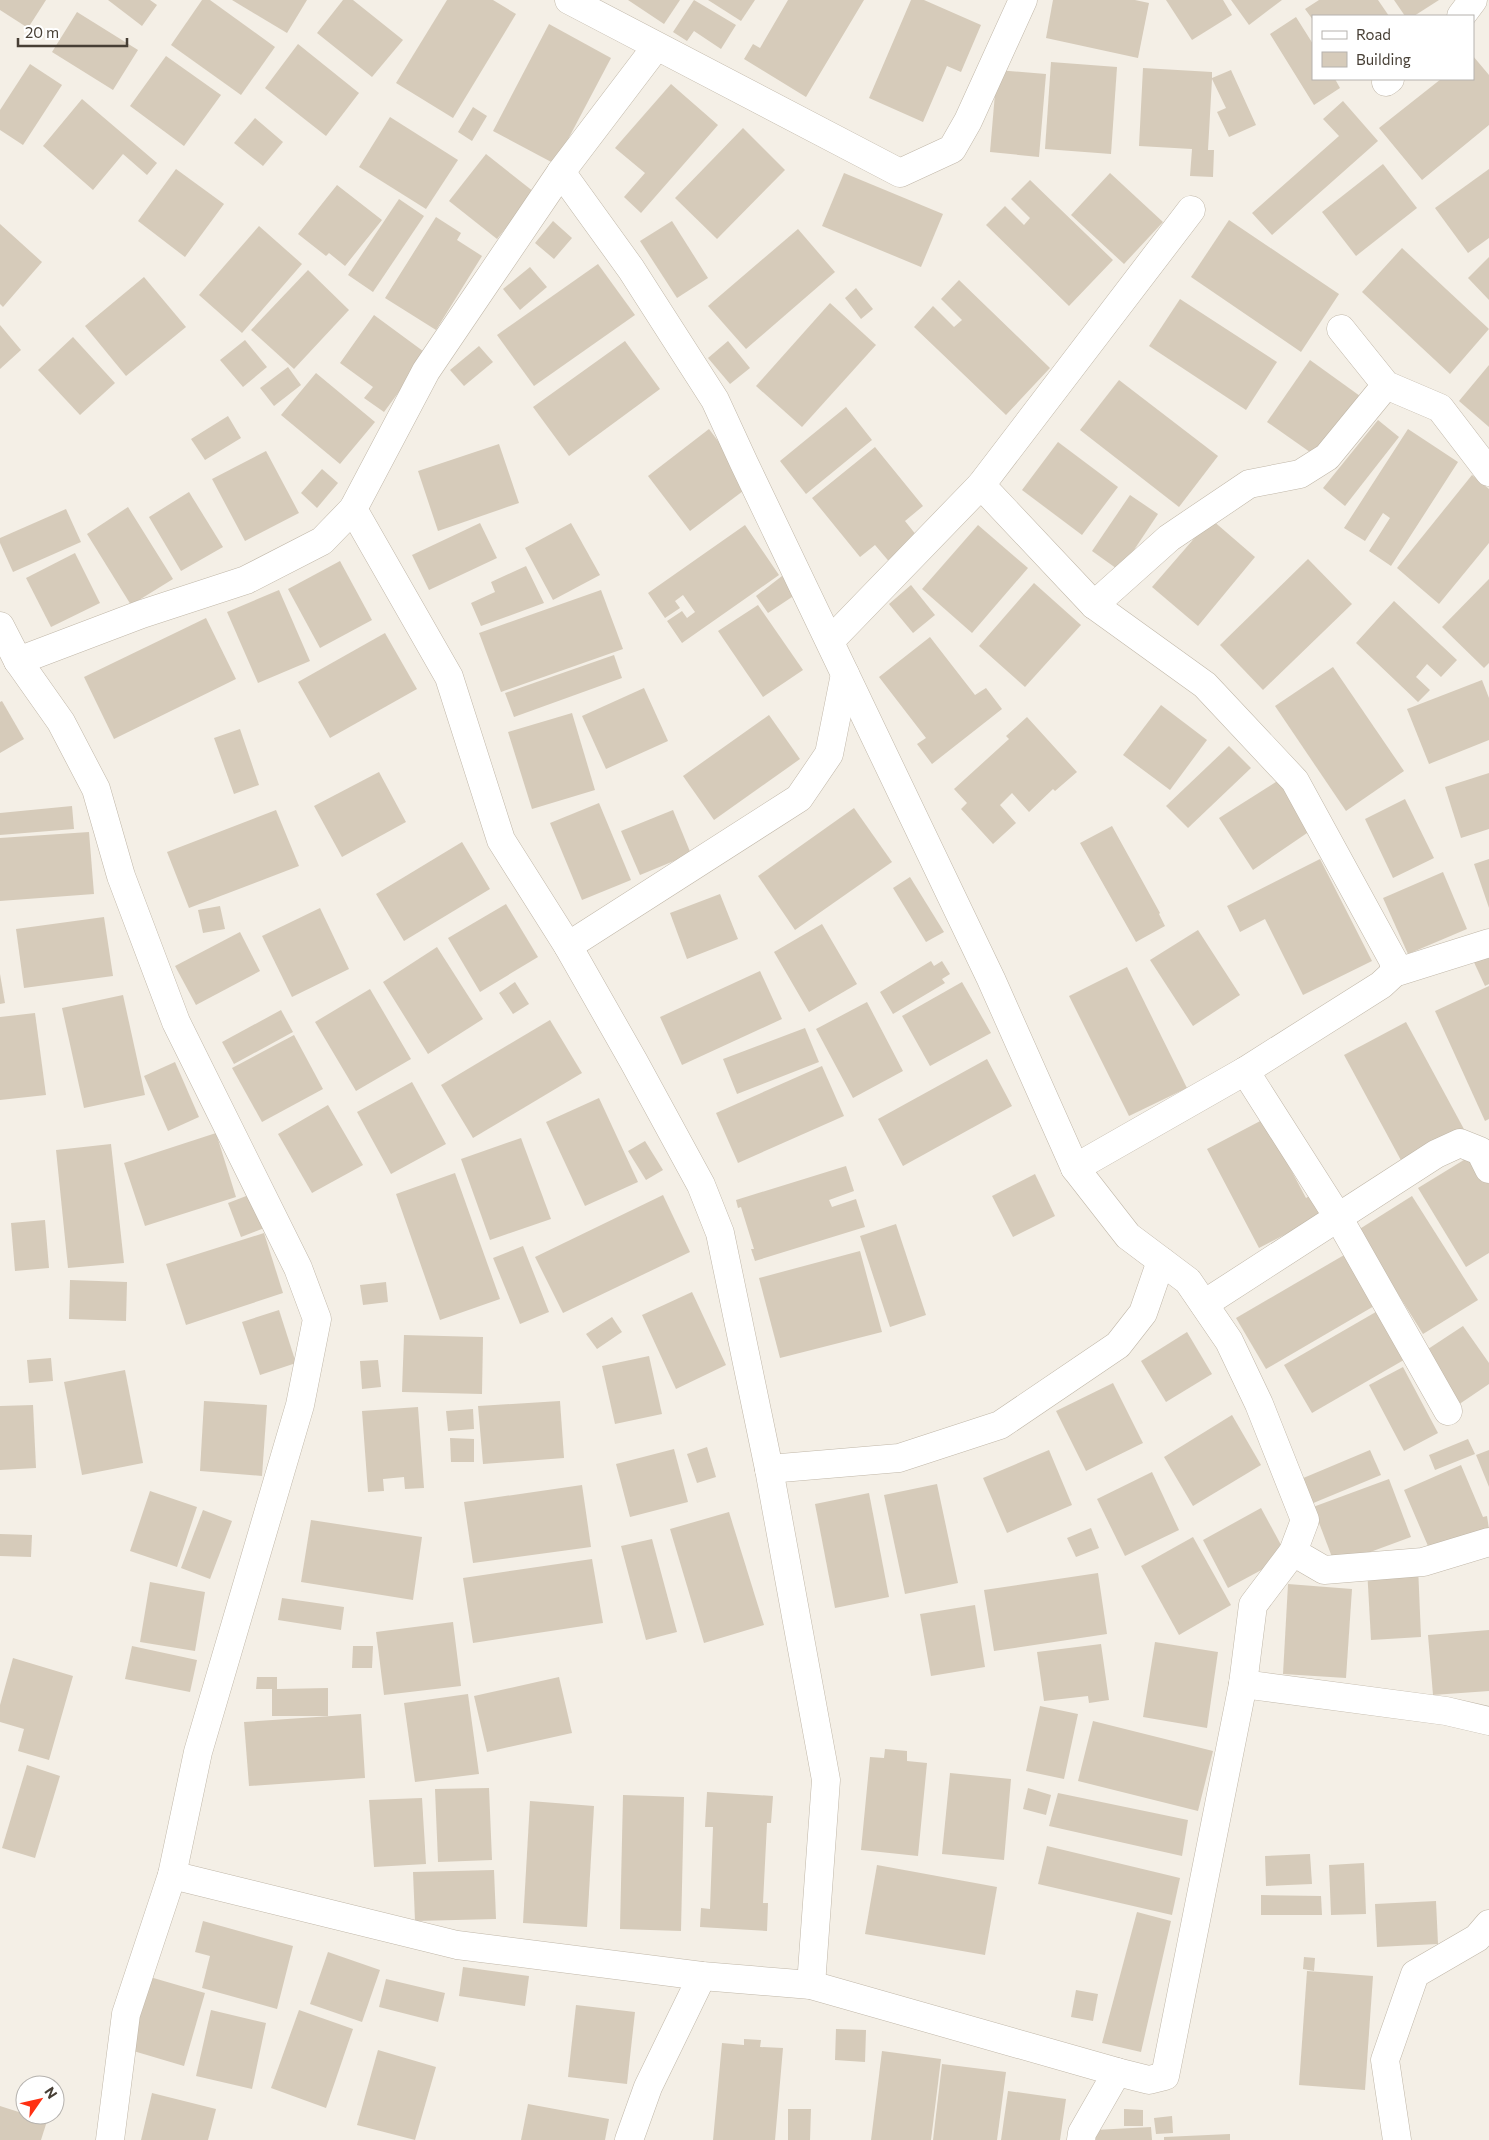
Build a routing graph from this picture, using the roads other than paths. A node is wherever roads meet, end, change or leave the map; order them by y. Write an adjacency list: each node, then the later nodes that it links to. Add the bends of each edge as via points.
1 (570, 0): 5 (street)
2 (1023, 0): 5 (street, via 952,149 900,173)
3 (1473, 0): 4 (street)
4 (1462, 15)
5 (656, 47): 6 (street)
6 (560, 172): 12 (street, via 426,371); 15 (street, via 631,269 715,400)
7 (1191, 210): 11 (street)
8 (1341, 329): 9 (street)
9 (1386, 386): 10 (street, via 1440,408); 13 (street, via 1327,457 1300,474 1249,484 1169,538)
10 (1489, 472)
11 (981, 485): 13 (street); 15 (street)
12 (353, 508): 16 (street, via 322,541 246,580 142,614); 19 (street, via 449,677 501,840)
13 (1094, 605): 20 (street, via 1205,685 1295,781 1394,962)
14 (0, 626): 16 (street)
15 (830, 641): 17 (street)
16 (18, 662): 33 (street, via 61,722 96,789 121,876 176,1022 298,1268 317,1319 300,1404 198,1752)
17 (845, 674): 19 (street, via 829,754 799,798); 22 (street, via 992,979)
18 (1489, 943): 20 (street)
19 (568, 946): 28 (street, via 701,1185 720,1233)
20 (1394, 973): 21 (street, via 1381,985)
21 (1245, 1071): 22 (street); 24 (street)
22 (1075, 1168): 25 (street, via 1128,1236)
23 (1489, 1169): 24 (street, via 1480,1151 1460,1143 1436,1154)
24 (1338, 1217): 26 (street); 27 (street)
25 (1161, 1261): 26 (street, via 1188,1281); 28 (street, via 1143,1313 1118,1345 1000,1425 899,1458)
26 (1204, 1304): 30 (street, via 1229,1341 1255,1395 1305,1520)
27 (1448, 1411)
28 (768, 1469): 36 (street, via 826,1780)
29 (1489, 1542): 30 (street, via 1423,1562 1324,1570)
30 (1293, 1552): 31 (street, via 1253,1605)
31 (1243, 1684): 32 (street, via 1446,1711); 37 (street, via 1165,2076 1149,2080)
32 (1489, 1721)
33 (172, 1875): 35 (street, via 457,1945); 38 (street, via 126,2014)
34 (1489, 1924): 41 (street, via 1477,1938 1415,1974 1385,2060)
35 (702, 1976): 36 (street); 39 (street, via 648,2087)
36 (811, 1985): 37 (street)
37 (1117, 2072): 40 (street)
38 (110, 2140)
39 (629, 2140)
40 (1081, 2140)
41 (1397, 2140)

